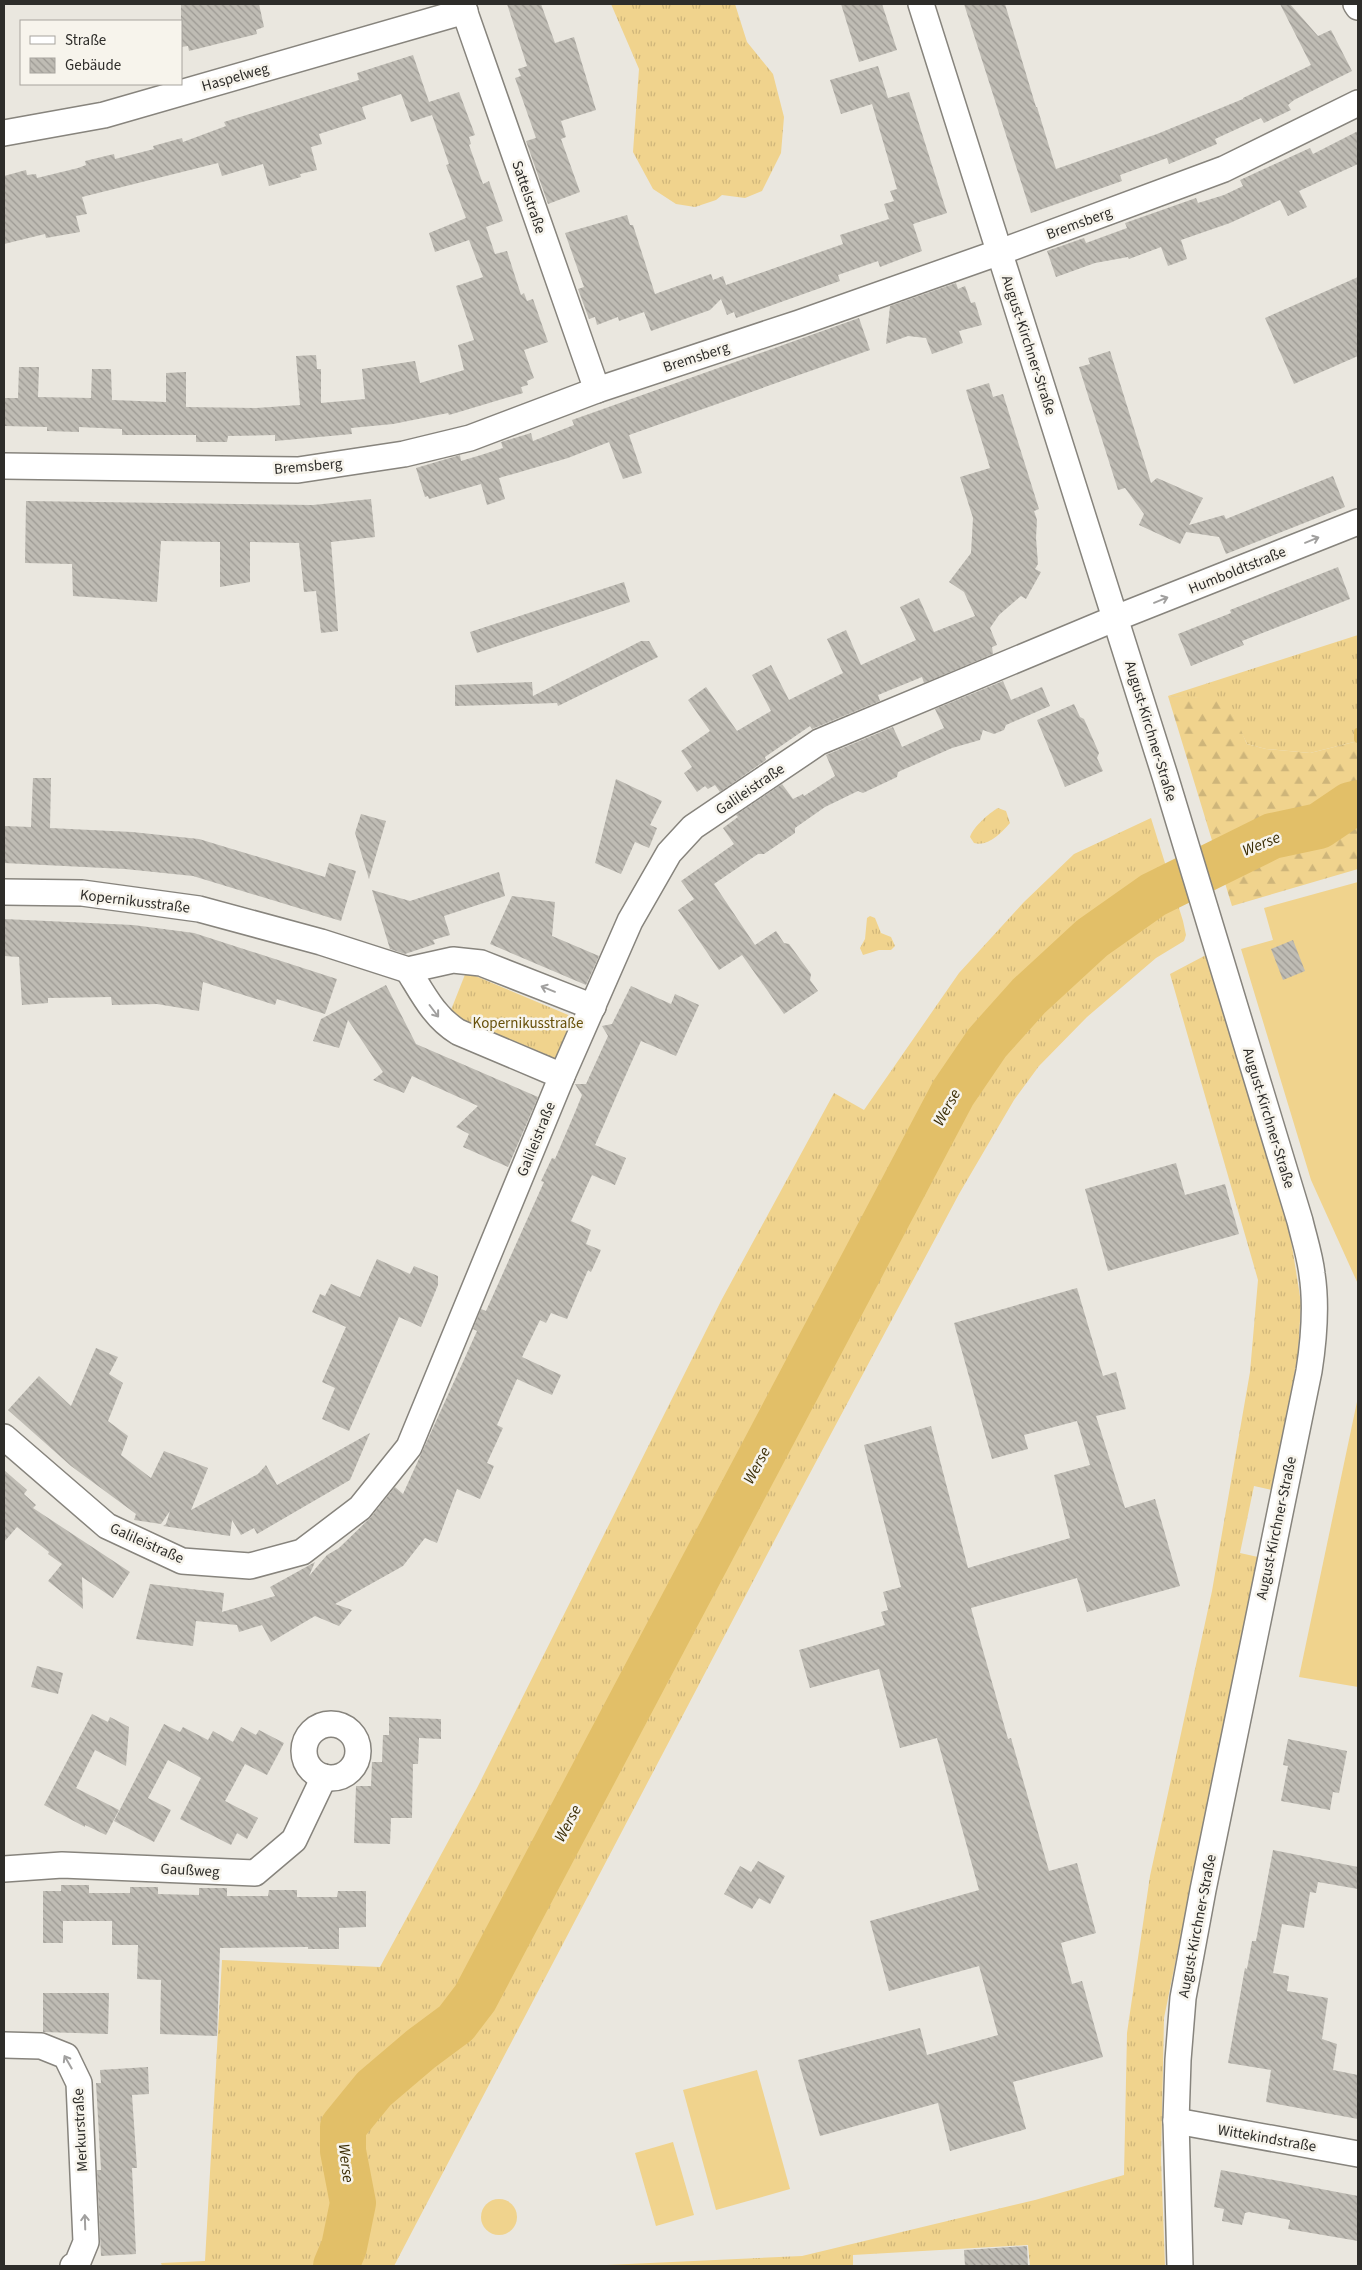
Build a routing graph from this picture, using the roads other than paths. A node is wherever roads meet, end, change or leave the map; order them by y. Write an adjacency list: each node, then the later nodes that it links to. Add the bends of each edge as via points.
1 (922, 4): 5 (street, August-Kirchner-Straße)
2 (464, 8): 4 (street, Haspelweg, via 104,115); 6 (street, Sattelstraße)
3 (1358, 102): 5 (street, Bremsberg, via 1224,169)
4 (4, 133)
5 (1000, 252): 6 (street, Bremsberg); 9 (street, August-Kirchner-Straße)
6 (597, 390): 7 (street, Bremsberg, via 470,438 404,454 298,470)
7 (4, 466)
8 (1358, 522): 9 (street, Humboldtstraße, one-way to 8)
9 (1116, 618): 12 (street, Galileistraße, via 819,742 692,828 669,853 651,882 630,921); 18 (street, August-Kirchner-Straße, via 1300,1220 1312,1272 1315,1303 1309,1371 1183,1998)
10 (4, 892): 11 (street, Kopernikusstraße, via 82,893 199,909 321,942)
11 (408, 970): 12 (street, one-way to 11, via 467,960); 13 (street, one-way to 13, via 444,1023)
12 (593, 1007): 13 (street, Galileistraße)
13 (562, 1076): 14 (street, Galileistraße, via 409,1447 360,1508 302,1552 250,1566 182,1561 107,1526)
14 (4, 1436)
15 (324, 1777): 16 (street, Gaußweg, via 294,1840 255,1873 62,1865)
16 (4, 1869)
17 (4, 2044): 20 (street, Merkurstraße, one-way to 17, via 77,2264 86,2242 79,2084 66,2056 41,2046)
18 (1176, 2121): 19 (street, Wittekindstraße); 21 (street, August-Kirchner-Straße)
19 (1358, 2154)
20 (73, 2266)
21 (1180, 2266)

